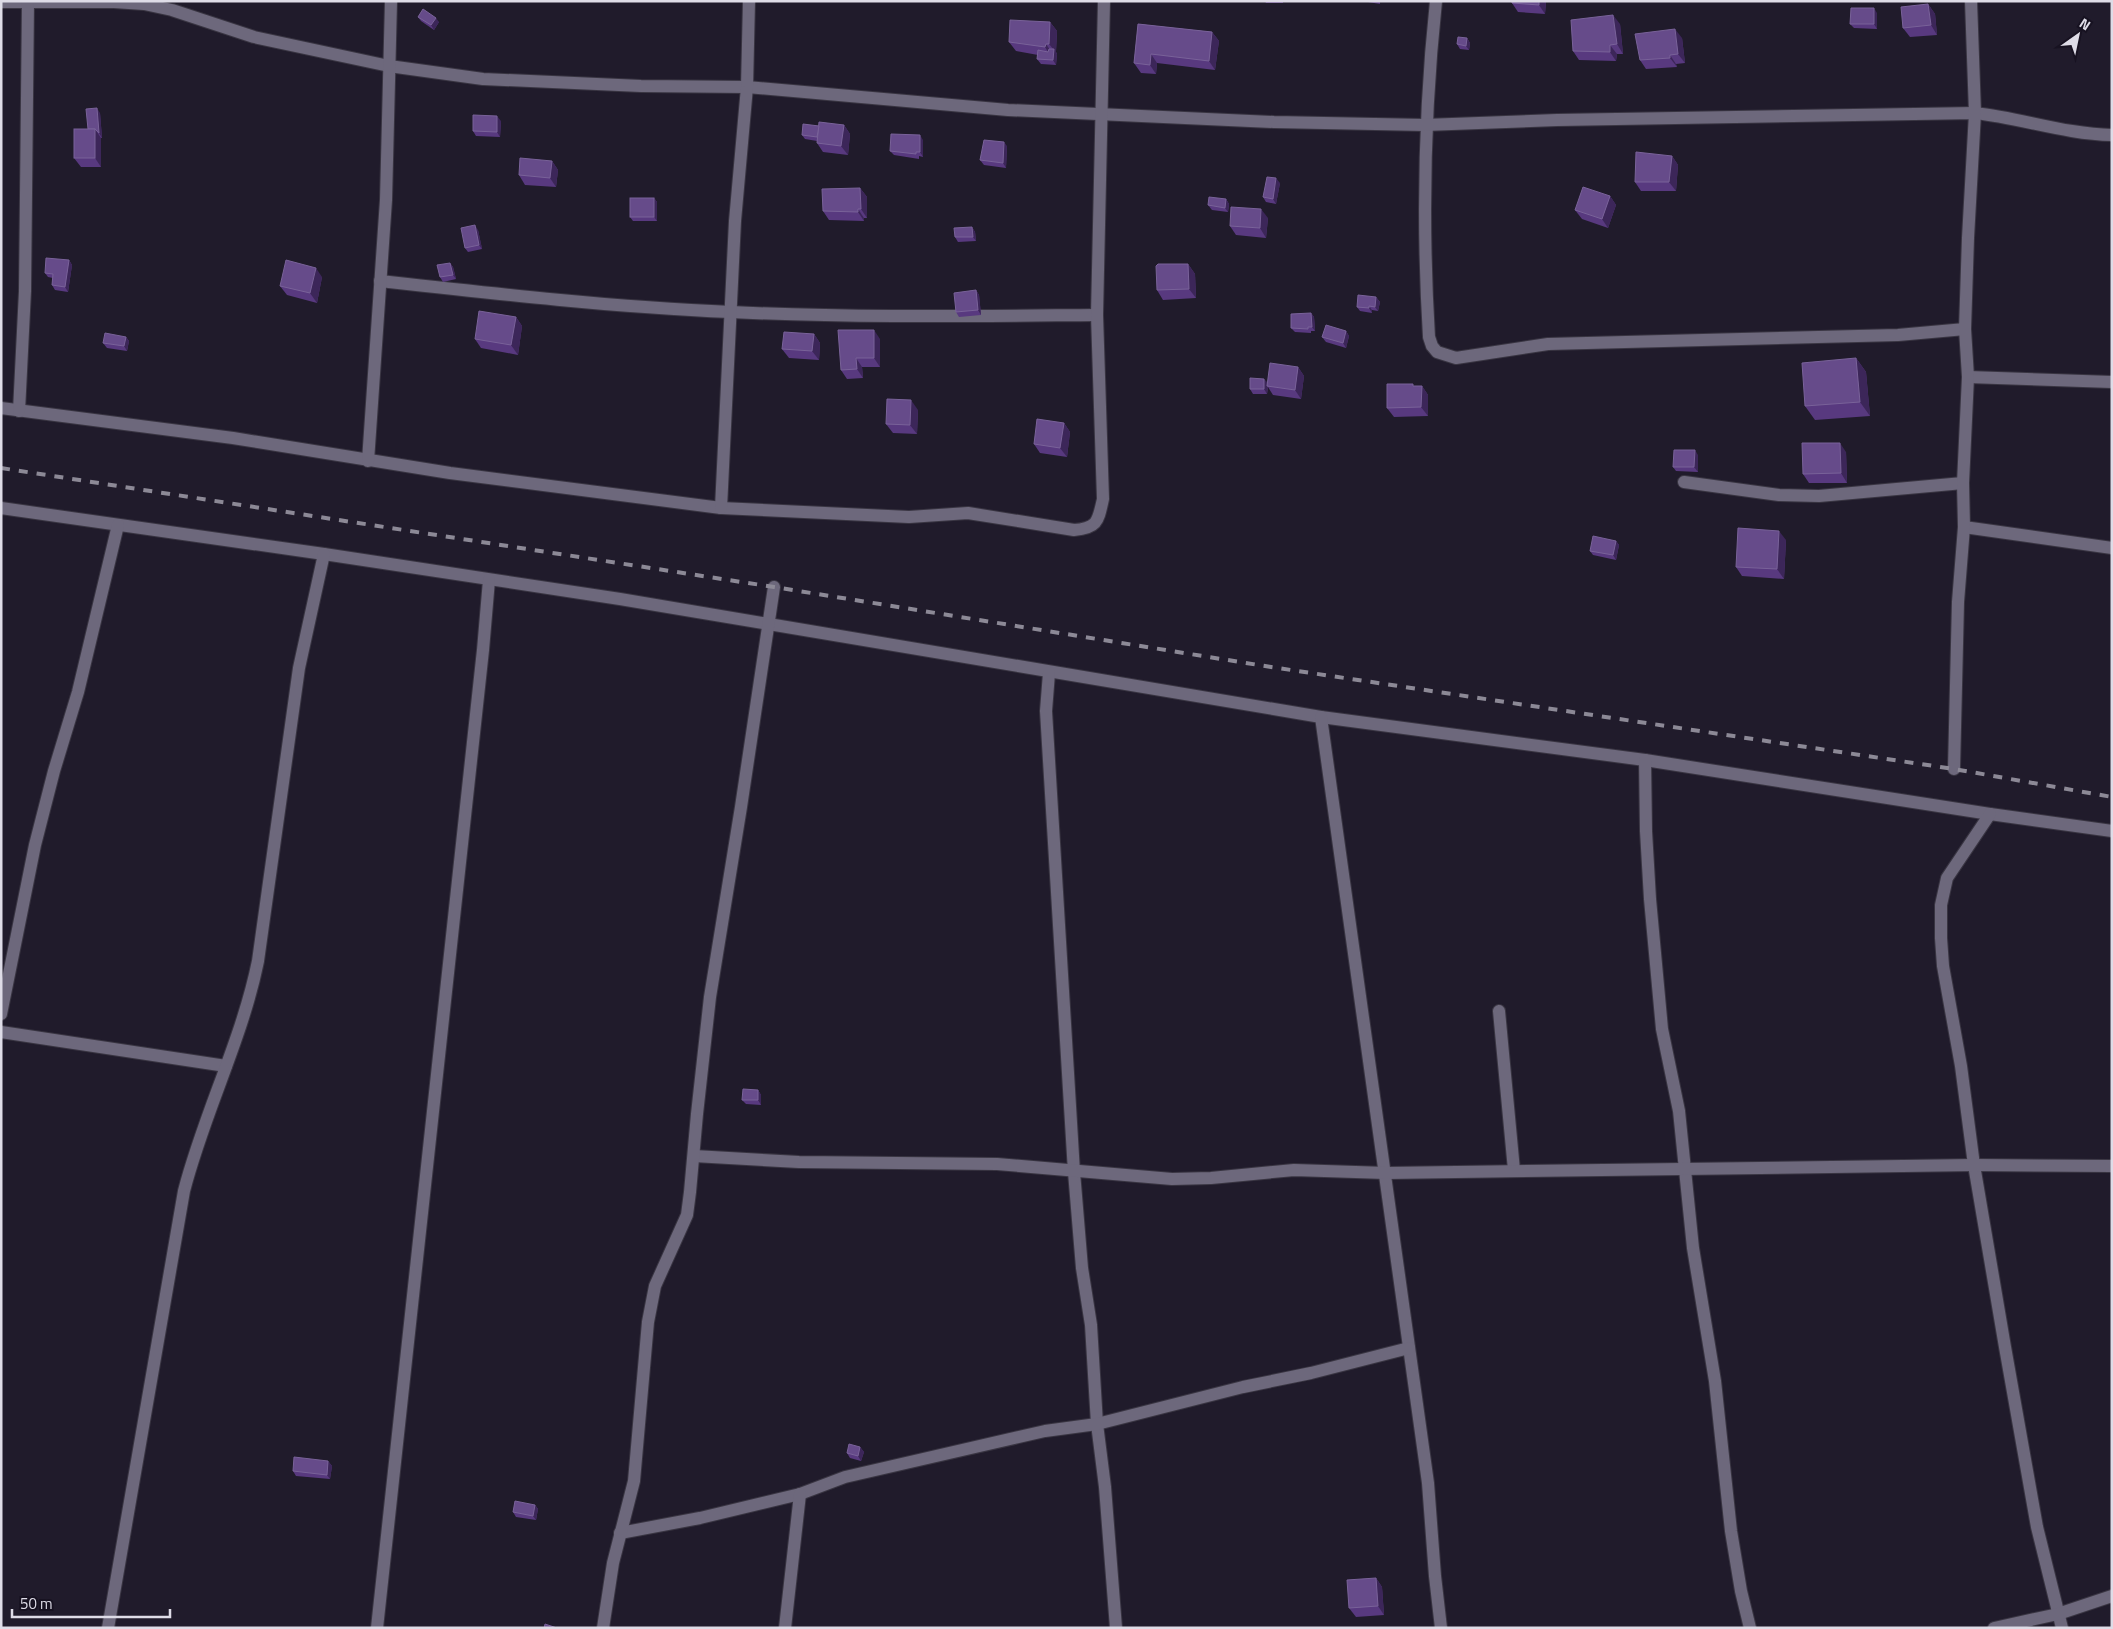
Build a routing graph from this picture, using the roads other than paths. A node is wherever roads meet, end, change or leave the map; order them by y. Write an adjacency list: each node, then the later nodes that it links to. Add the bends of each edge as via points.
1 (391, 1): 8 (street)
2 (748, 1): 9 (street)
3 (1104, 1): 11 (street)
4 (1436, 1): 12 (street)
5 (1971, 1): 10 (street)
6 (1, 2): 7 (street)
7 (28, 2): 8 (street, via 144,4 254,37); 21 (street, via 25,291)
8 (389, 66): 9 (street, via 483,79); 14 (street, via 386,200)
9 (747, 88): 11 (street); 15 (street, via 735,221)
10 (1975, 113): 12 (street); 13 (street, via 2069,131); 17 (street)
11 (1101, 114): 12 (street); 16 (street)
12 (1425, 125): 17 (street, via 1424,255 1428,337 1432,346 1446,356 1456,358 1548,344 1898,335)
13 (2112, 135)
14 (380, 281): 15 (street, via 584,303); 22 (street)
15 (732, 312): 16 (street, via 950,317); 26 (street)
16 (1097, 315): 26 (street, via 1103,499 1098,519 1088,529 1074,530 968,512 910,517)
17 (1965, 329): 18 (street)
18 (1968, 377): 19 (street); 24 (street)
19 (2112, 382)
20 (1, 408): 21 (street)
21 (19, 410): 22 (street, via 233,438)
22 (368, 461): 26 (street)
23 (1684, 482): 24 (street, via 1779,495 1819,496)
24 (1963, 482): 28 (street)
25 (1, 508): 27 (street)
26 (721, 508)
27 (118, 525): 30 (street); 41 (street, via 78,692 35,845)
28 (1964, 527): 29 (street); 37 (street, via 1958,602)
29 (2112, 548)
30 (324, 554): 31 (street); 43 (street, via 299,668 258,961 252,990)
31 (489, 580): 33 (street); 58 (street)
32 (774, 587): 33 (street)
33 (769, 624): 34 (street); 44 (street, via 710,997)
34 (1049, 672): 35 (street); 49 (street, via 1046,711)
35 (1321, 717): 36 (street); 50 (street)
36 (1645, 760): 38 (street); 47 (street, via 1655,964 1662,1029 1674,1082)
37 (1954, 769)
38 (1990, 814): 39 (street); 45 (street, via 1947,878 1940,905 1943,966)
39 (2112, 831)
40 (1499, 1011): 48 (street)
41 (1, 1014)
42 (1, 1032): 43 (street)
43 (226, 1066): 57 (street, via 184,1191)
44 (694, 1156): 49 (street, via 799,1162 997,1164); 54 (street, via 687,1214 655,1286 648,1322 634,1481)
45 (1974, 1165): 46 (street); 47 (street); 56 (street, via 2037,1526)
46 (2112, 1166)
47 (1685, 1168): 48 (street); 63 (street, via 1693,1248 1715,1381 1731,1531)
48 (1514, 1170): 50 (street)
49 (1074, 1172): 50 (street, via 1172,1179 1294,1170); 52 (street, via 1082,1268 1091,1326)
50 (1386, 1173): 51 (street)
51 (1409, 1348): 52 (street); 62 (street, via 1428,1483)
52 (1097, 1424): 53 (street, via 1045,1431 845,1477); 61 (street)
53 (800, 1494): 54 (street); 60 (street)
54 (620, 1533): 59 (street)
55 (2112, 1596): 56 (street)
56 (2058, 1614): 64 (street); 65 (street)
57 (108, 1628)
58 (378, 1628)
59 (603, 1628)
60 (785, 1628)
61 (1116, 1628)
62 (1441, 1628)
63 (1750, 1628)
64 (1994, 1628)
65 (2062, 1628)

